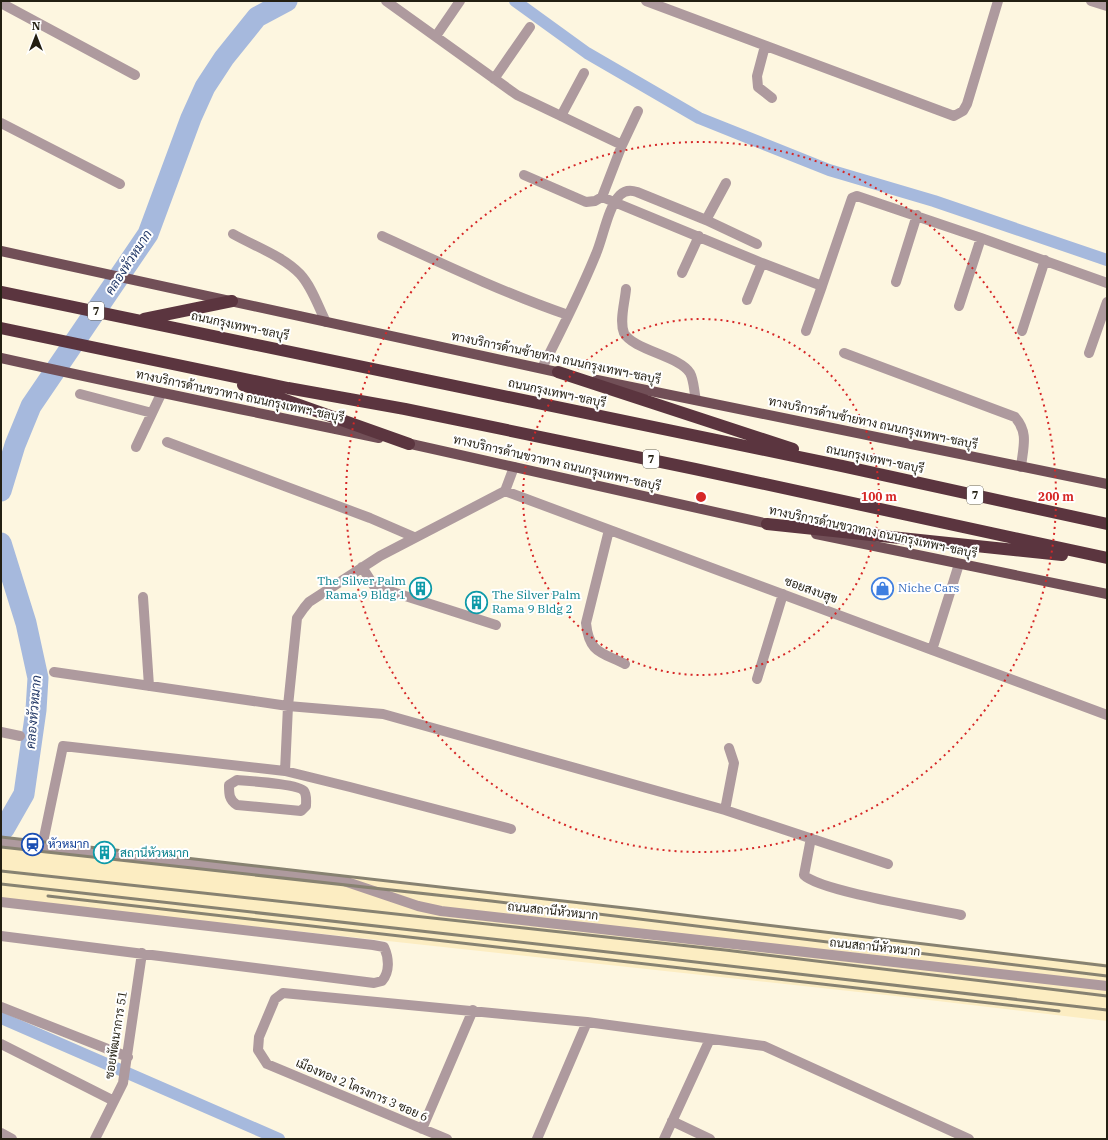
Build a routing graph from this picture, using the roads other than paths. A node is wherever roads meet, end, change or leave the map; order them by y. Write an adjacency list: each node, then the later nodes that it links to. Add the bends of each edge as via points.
1 (386, 1): 9 (street)
2 (460, 1): 9 (street)
3 (646, 1): 10 (street)
4 (998, 1): 10 (street, via 967,104 963,111 954,116)
5 (1091, 1): 7 (street)
6 (8, 4): 12 (street)
7 (1107, 6)
8 (530, 27): 13 (street)
9 (436, 36): 13 (street)
10 (765, 46): 14 (street, via 756,81 758,87)
11 (584, 73): 16 (street)
12 (136, 75)
13 (494, 79): 16 (street, via 517,95)
14 (772, 98)
15 (638, 111): 18 (street)
16 (561, 116): 18 (street)
17 (1, 123): 21 (street)
18 (622, 145): 22 (street)
19 (524, 174): 22 (street, via 586,202)
20 (726, 183): 25 (street)
21 (120, 184)
22 (602, 197): 23 (street)
23 (614, 203): 25 (street, via 621,194 630,190); 28 (street); 44 (street, via 597,253)
24 (917, 215): 29 (street); 35 (street); 37 (street, via 863,197 852,198)
25 (706, 220): 30 (street)
26 (233, 234): 46 (street, via 283,261 299,273 310,288)
27 (382, 236): 44 (street, via 501,289)
28 (699, 236): 33 (street); 34 (street)
29 (981, 238): 32 (street); 43 (street)
30 (757, 244)
31 (1, 251): 41 (main road, ทางบริการด้านซ้ายทาง ถนนกรุงเทพฯ-ชลบุรี)
32 (1045, 260): 36 (street); 49 (street)
33 (762, 264): 37 (street); 40 (street)
34 (682, 272)
35 (896, 282)
36 (1107, 283)
37 (822, 286): 48 (street)
38 (626, 289): 58 (street, via 622,324 624,334 684,366 690,373)
39 (1, 292): 45 (highway, ถนนกรุงเทพฯ-ชลบุรี / 7)
40 (747, 300)
41 (232, 301): 45 (highway); 46 (main road, ทางบริการด้านซ้ายทาง ถนนกรุงเทพฯ-ชลบุรี)
42 (1107, 302): 51 (street)
43 (958, 306)
44 (568, 315): 54 (street)
45 (138, 320): 63 (highway, ถนนกรุงเทพฯ-ชลบุรี / 7)
46 (326, 322): 54 (main road, ทางบริการด้านซ้ายทาง ถนนกรุงเทพฯ-ชลบุรี)
47 (1, 328): 53 (highway, 7)
48 (806, 331)
49 (1022, 331)
50 (844, 353): 65 (street, via 1015,417 1022,425 1025,435)
51 (1090, 353)
52 (1, 358): 57 (main road, ทางบริการด้านขวาทาง ถนนกรุงเทพฯ-ชลบุรี)
53 (194, 367): 61 (highway); 72 (highway, 7, via 288,388 696,468)
54 (542, 368): 55 (main road, ทางบริการด้านซ้ายทาง ถนนกรุงเทพฯ-ชลบุรี)
55 (558, 372): 58 (main road, ทางบริการด้านซ้ายทาง ถนนกรุงเทพฯ-ชลบุรี); 63 (highway)
56 (80, 394): 59 (street)
57 (161, 394): 59 (street); 61 (main road, ทางบริการด้านขวาทาง ถนนกรุงเทพฯ-ชลบุรี)
58 (696, 400): 65 (main road, ทางบริการด้านซ้ายทาง ถนนกรุงเทพฯ-ชลบุรี)
59 (152, 413): 62 (street)
60 (167, 442): 71 (street, via 370,518)
61 (409, 444): 64 (main road, ทางบริการด้านขวาทาง ถนนกรุงเทพฯ-ชลบุรี)
62 (136, 447)
63 (842, 466): 69 (highway, ถนนกรุงเทพฯ-ชลบุรี / 7)
64 (514, 467): 67 (street); 68 (main road, ทางบริการด้านขวาทาง ถนนกรุงเทพฯ-ชลบุรี)
65 (1021, 467): 66 (main road, ทางบริการด้านซ้ายทาง ถนนกรุงเทพฯ-ชลบุรี)
66 (1107, 484)
67 (505, 491): 70 (street, ซอยสงบสุข); 71 (street)
68 (768, 524): 72 (highway); 73 (main road, ทางบริการด้านขวาทาง ถนนกรุงเทพฯ-ชลบุรี)
69 (1107, 524)
70 (609, 530): 75 (street, ซอยสงบสุข); 80 (street, via 586,623 588,637 594,649)
71 (414, 538): 74 (street)
72 (1107, 559)
73 (959, 564): 76 (main road, ทางบริการด้านขวาทาง ถนนกรุงเทพฯ-ชลบุรี); 79 (street)
74 (362, 567): 78 (street, via 374,586); 84 (street, via 309,602 296,618)
75 (783, 594): 79 (street, ซอยสงบสุข); 82 (street)
76 (1107, 594)
77 (143, 597): 83 (street)
78 (496, 625)
79 (932, 650): 85 (street, ซอยสงบสุข)
80 (625, 664)
81 (54, 672): 83 (street)
82 (757, 679)
83 (149, 686): 84 (street)
84 (288, 706): 90 (street); 92 (street, via 383,714)
85 (1107, 715)
86 (1, 732): 87 (street)
87 (20, 736)
88 (728, 748): 92 (street, via 734,763)
89 (244, 766): 90 (street); 91 (street, via 237,771); 96 (street, via 63,746)
90 (285, 771): 93 (street)
91 (237, 780): 91 (street, via 302,789 305,792 306,806 301,811 237,805 229,796 229,785)
92 (725, 810): 94 (street)
93 (511, 829)
94 (811, 838): 97 (street); 99 (street, via 804,866 804,875 809,880 838,889)
95 (1, 842): 96 (street, ถนนสถานีหัวหมาก)
96 (42, 847): 102 (street, ถนนสถานีหัวหมาก, via 341,880 418,906 441,911)
97 (888, 864)
98 (1, 902): 101 (street, via 384,947 388,956 387,976 382,981 374,983)
99 (961, 915)
100 (1, 936): 101 (street)
101 (142, 953): 108 (street, ซอยพัฒนาการ 51)
102 (1107, 986)
103 (1, 1007): 108 (street)
104 (473, 1010): 105 (street); 111 (street); 111 (street, เมืองทอง 2 โครงการ 3 ซอย 6, via 284,993 275,999 259,1037 258,1050 267,1064)
105 (587, 1022): 106 (street); 116 (street)
106 (710, 1039): 110 (street); 119 (street, via 764,1046)
107 (1, 1044): 109 (street)
108 (127, 1061): 109 (street, ซอยพัฒนาการ 51, via 123,1083)
109 (114, 1101): 114 (street, ซอยพัฒนาการ 51)
110 (672, 1121): 117 (street); 118 (street)
111 (422, 1129): 115 (street, เมืองทอง 2 โครงการ 3 ซอย 6)
112 (1, 1132): 113 (street)
113 (12, 1139)
114 (95, 1139)
115 (447, 1139)
116 (537, 1139)
117 (664, 1139)
118 (710, 1139)
119 (969, 1139)

